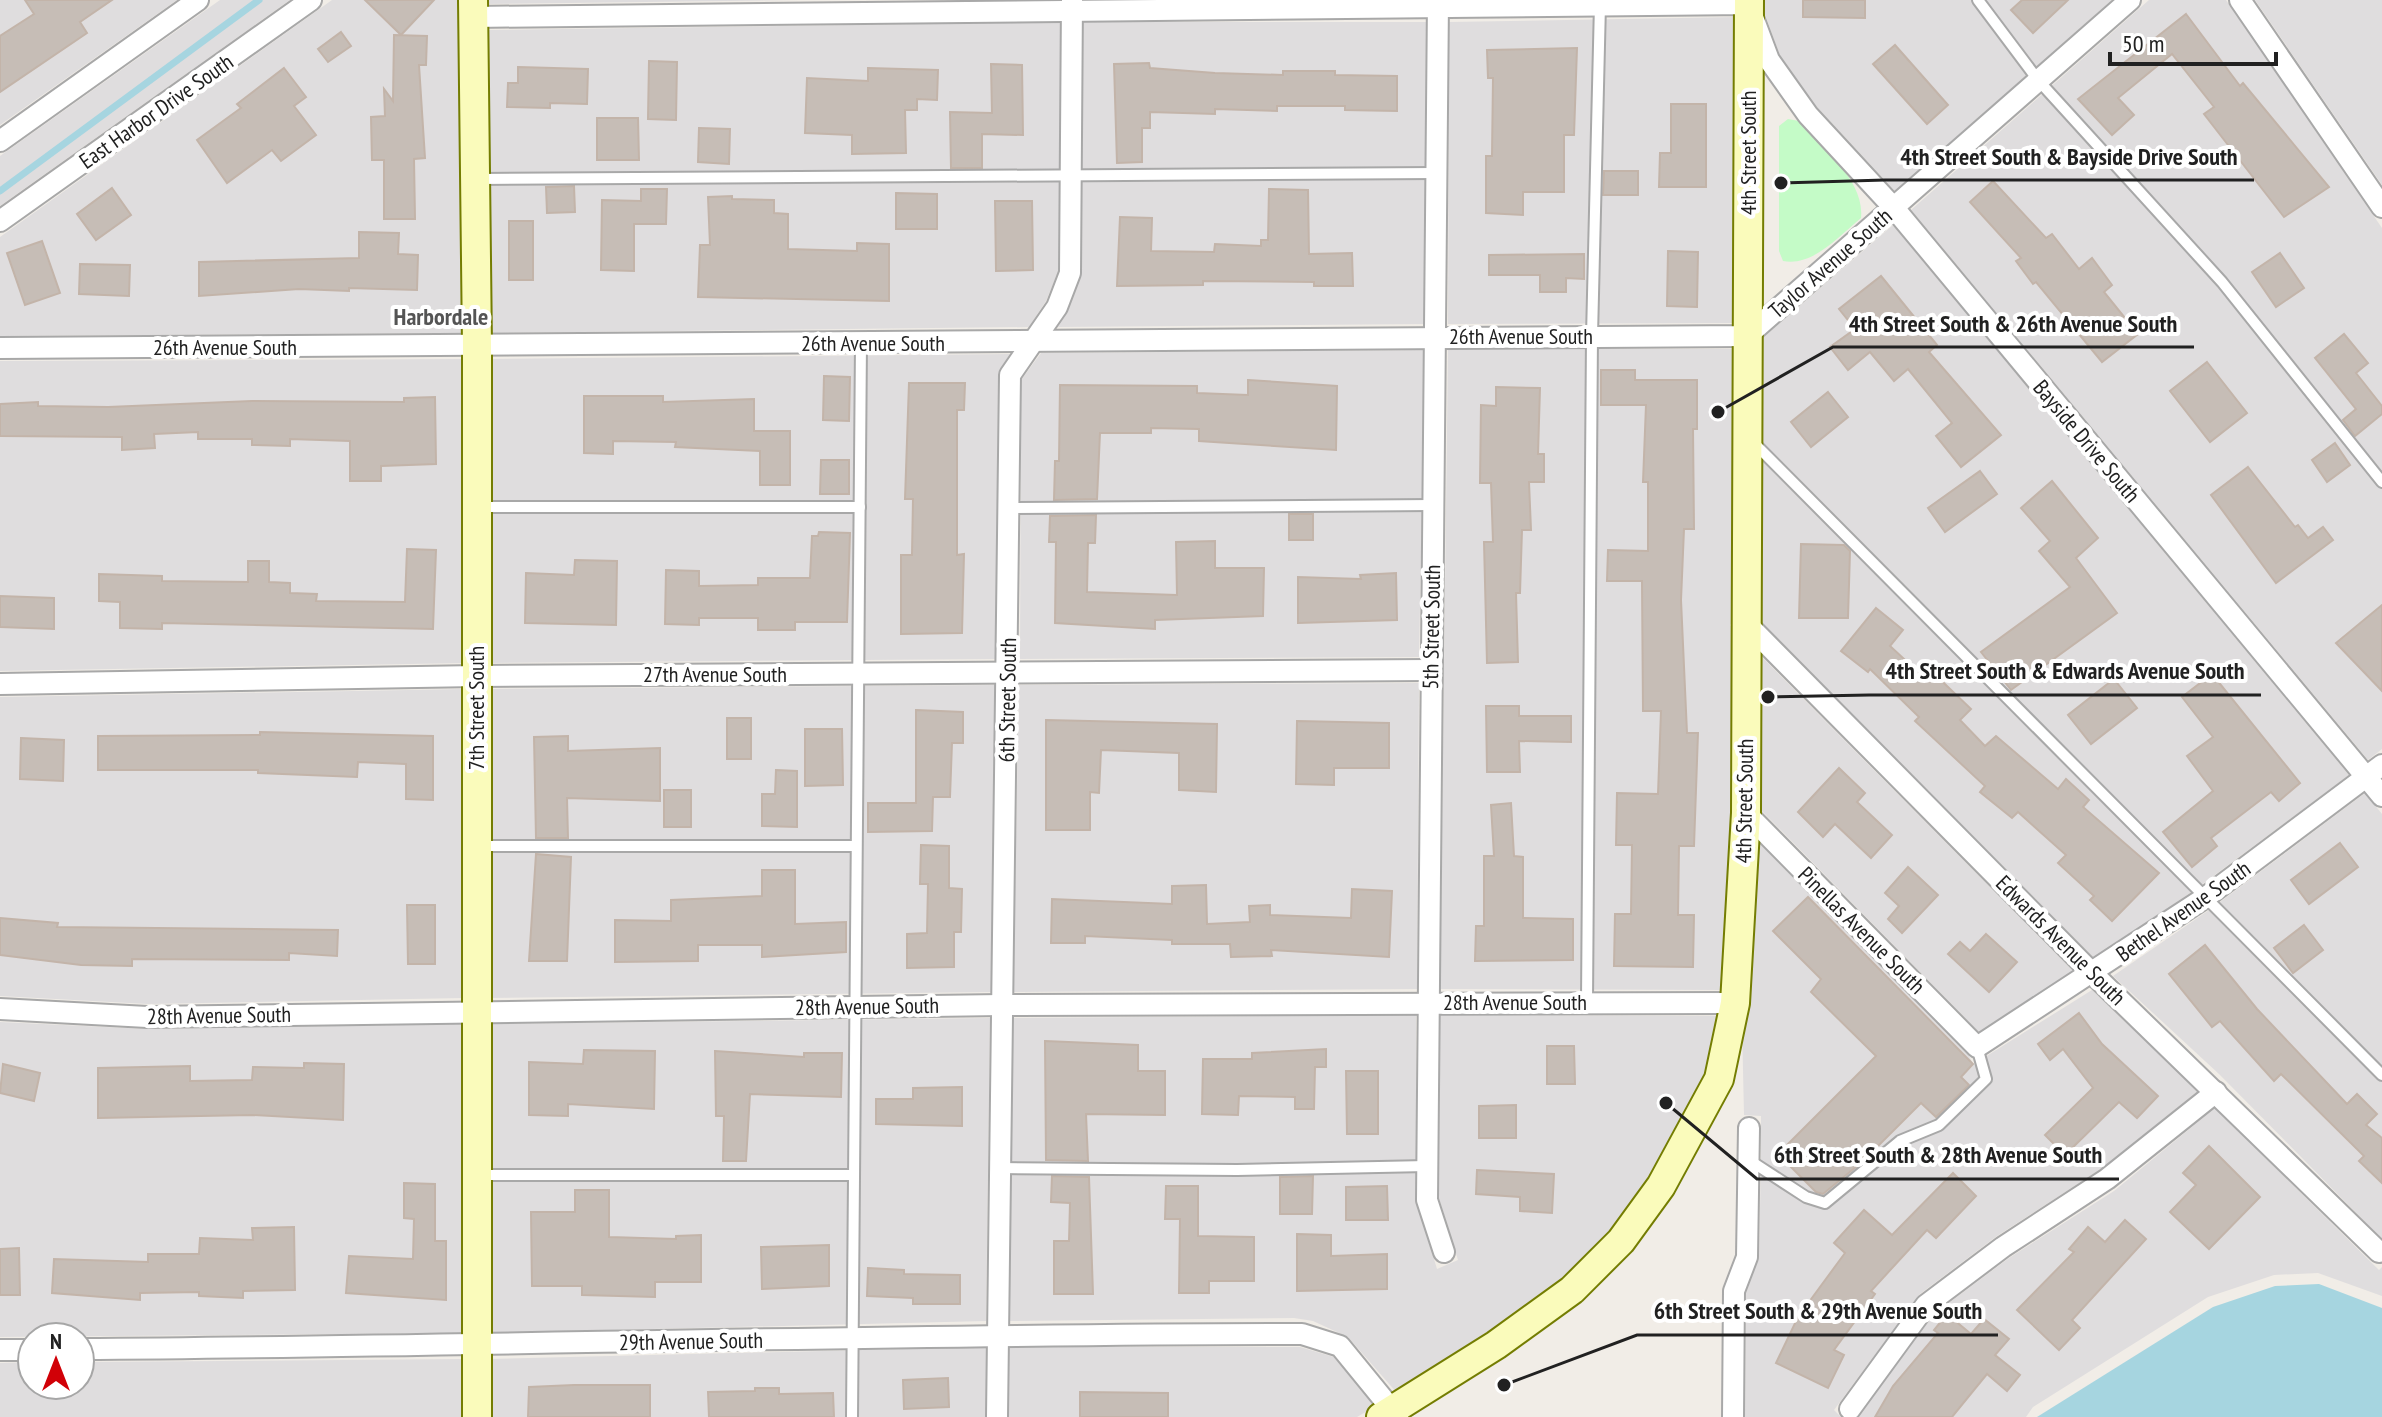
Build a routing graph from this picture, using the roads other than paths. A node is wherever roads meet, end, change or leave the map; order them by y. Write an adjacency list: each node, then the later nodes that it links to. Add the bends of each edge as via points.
1 (198, 0): 12 (street)
2 (311, 0): 18 (street, East Harbor Drive South)
3 (1978, 0): 11 (lane)
4 (2130, 0): 11 (street, Taylor Avenue South)
5 (2240, 0): 16 (street)
6 (1748, 2): 7 (street); 17 (street, Bayside Drive South, via 1769,60 1800,104); 20 (street, 4th Street South)
7 (1600, 3): 9 (street); 19 (lane)
8 (1072, 5): 9 (street); 10 (street); 14 (street, 6th Street South)
9 (1438, 5): 13 (street, 5th Street South)
10 (473, 9): 15 (street, 7th Street South)
11 (2038, 80): 17 (street, Taylor Avenue South); 27 (lane, via 2222,282)
12 (0, 141)
13 (1437, 173): 14 (lane); 21 (street, 5th Street South)
14 (1071, 177): 15 (lane); 22 (street, 6th Street South, via 1070,273)
15 (475, 179): 24 (street, 7th Street South)
16 (2382, 207)
17 (1894, 208): 20 (street, Taylor Avenue South); 38 (street, Bayside Drive South)
18 (0, 221)
19 (1592, 336): 20 (street, 26th Avenue South); 21 (street, 26th Avenue South); 46 (lane)
20 (1747, 336): 26 (street, 4th Street South)
21 (1437, 337): 22 (street, 26th Avenue South); 28 (street, 5th Street South)
22 (1036, 340): 23 (street, 26th Avenue South); 31 (street, 6th Street South, via 1010,375)
23 (861, 343): 24 (street, 26th Avenue South); 30 (lane)
24 (477, 346): 25 (street, 26th Avenue South); 29 (street, 7th Street South)
25 (0, 348)
26 (1747, 435): 32 (street, 4th Street South); 43 (lane)
27 (2382, 482)
28 (1433, 505): 31 (lane); 33 (street, 5th Street South)
29 (477, 507): 30 (lane); 36 (street, 7th Street South)
30 (860, 507): 35 (lane)
31 (1009, 508): 34 (street, 6th Street South)
32 (1747, 624): 40 (street, 4th Street South); 44 (street, Edwards Avenue South)
33 (1430, 670): 34 (street, 27th Avenue South); 45 (street, 5th Street South)
34 (1008, 672): 35 (street, 27th Avenue South); 48 (street, 6th Street South)
35 (858, 673): 36 (street, 27th Avenue South); 42 (lane)
36 (477, 676): 37 (street, 27th Avenue South); 41 (street, 7th Street South)
37 (0, 684)
38 (2374, 771): 39 (street, Bayside Drive South); 43 (street, Bethel Avenue South)
39 (2382, 796)
40 (1746, 813): 47 (street, 4th Street South); 52 (street, Pinellas Avenue South)
41 (476, 846): 42 (lane); 51 (street, 7th Street South)
42 (856, 846): 49 (lane)
43 (2206, 897): 44 (street, Bethel Avenue South); 53 (lane)
44 (2093, 974): 52 (street, Bethel Avenue South); 54 (street, Edwards Avenue South)
45 (1428, 1002): 46 (street, 28th Avenue South); 48 (street, 28th Avenue South); 57 (street, 5th Street South)
46 (1587, 1002): 47 (street, 28th Avenue South)
47 (1735, 1003): 68 (street, 4th Street South, via 1719,1079 1661,1186 1621,1241 1572,1290)
48 (1002, 1005): 49 (street, 28th Avenue South); 58 (street, 6th Street South)
49 (853, 1007): 51 (street, 28th Avenue South); 60 (lane)
50 (0, 1009): 51 (street, 28th Avenue South, via 147,1017)
51 (475, 1011): 59 (street, 7th Street South)
52 (1977, 1047): 56 (lane, via 1986,1079 1962,1105 1939,1125 1900,1141 1825,1203 1806,1197)
53 (2382, 1075)
54 (2216, 1092): 62 (street, Edwards Avenue South); 67 (street, via 2107,1179 1926,1305)
55 (1749, 1128): 56 (street)
56 (1749, 1160): 72 (street, via 1747,1257 1734,1291)
57 (1427, 1166): 58 (lane); 61 (street, 5th Street South, via 1427,1200)
58 (999, 1168): 63 (street, 6th Street South)
59 (475, 1175): 60 (lane); 65 (street, 7th Street South)
60 (852, 1175): 64 (lane)
61 (1444, 1252)
62 (2379, 1252)
63 (997, 1334): 64 (street, 29th Avenue South); 68 (street, 29th Avenue South, via 1302,1334 1340,1346); 71 (street, 6th Street South)
64 (851, 1338): 65 (street, 29th Avenue South); 70 (lane)
65 (476, 1346): 66 (street, 29th Avenue South); 69 (street, 7th Street South)
66 (96, 1349)
67 (1850, 1409)
68 (1391, 1414)
69 (477, 1417)
70 (852, 1417)
71 (997, 1417)
72 (1733, 1417)

